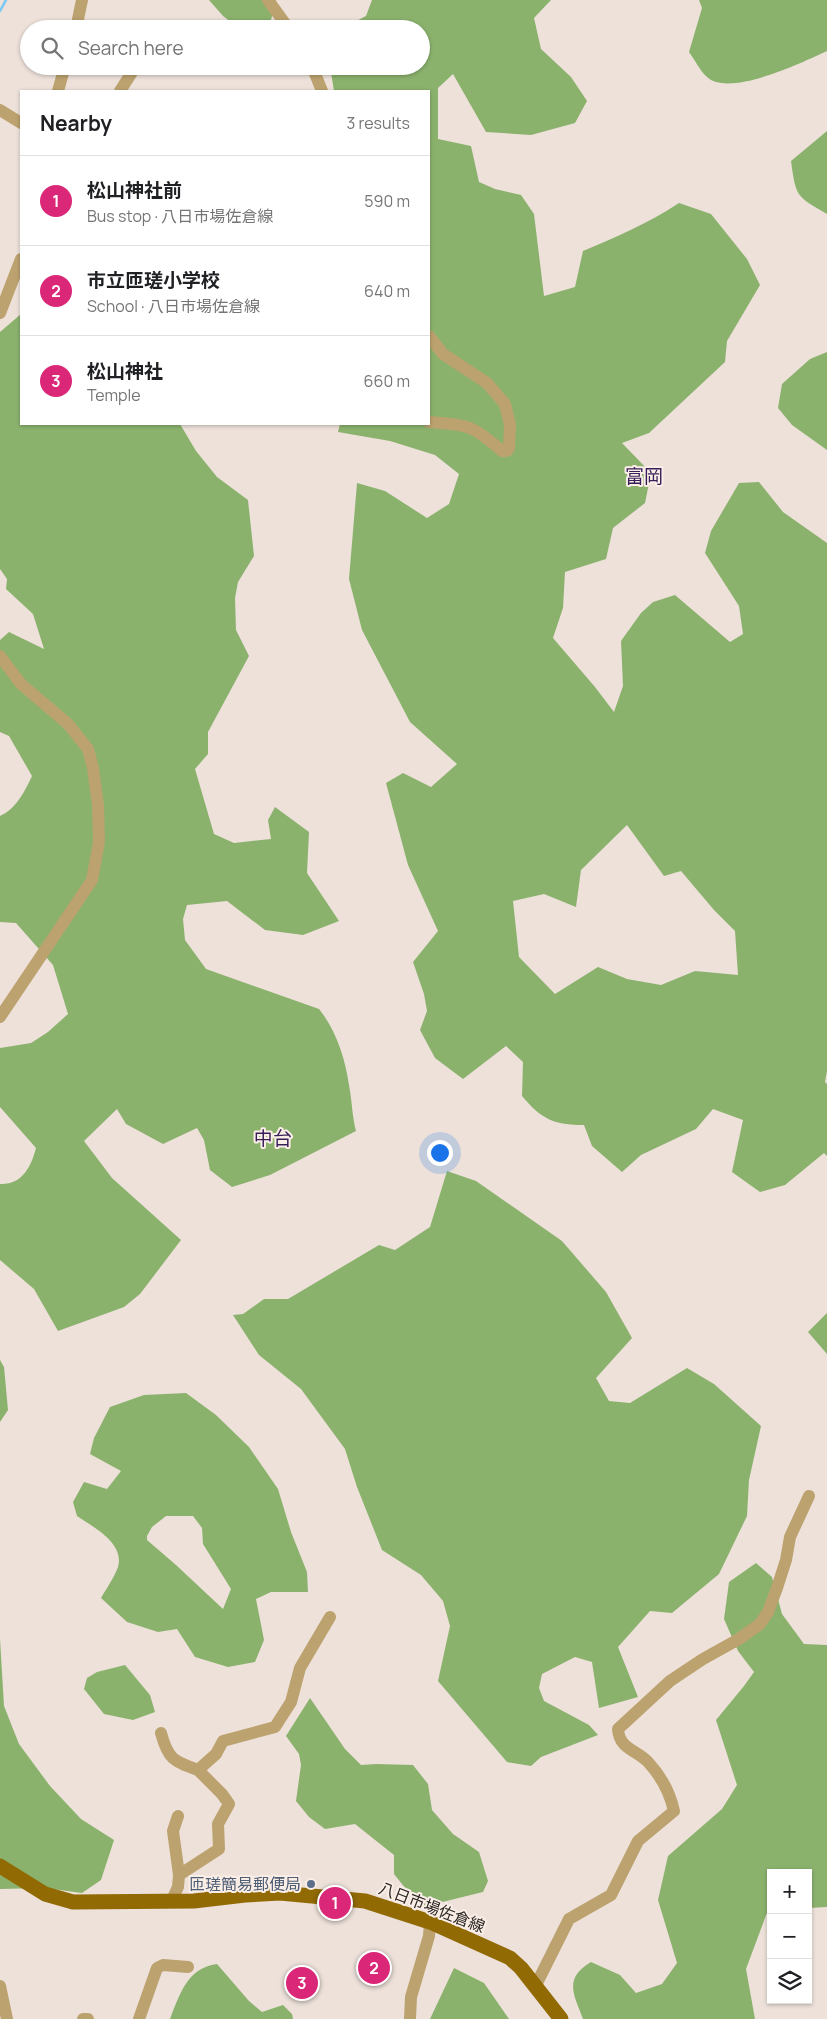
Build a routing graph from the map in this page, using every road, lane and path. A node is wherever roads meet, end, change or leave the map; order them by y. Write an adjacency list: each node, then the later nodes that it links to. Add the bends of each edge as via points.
1 (82, 0): 3 (street)
2 (269, 0): 4 (street)
3 (78, 20)
4 (280, 20)
5 (62, 75): 8 (street)
6 (130, 75): 9 (street)
7 (316, 75): 10 (street)
8 (58, 90)
9 (121, 90)
10 (322, 90)
11 (0, 110): 12 (street)
12 (20, 122)
13 (20, 261): 14 (street)
14 (4, 288): 15 (street)
15 (0, 313)
16 (430, 337): 17 (street, via 443,354 487,383 505,404 510,425 509,448 502,451 464,425)
17 (430, 422)
18 (0, 656): 19 (street, via 21,684 68,724 88,749 98,805 99,842 92,880)
19 (0, 1017)
20 (809, 1496): 30 (street, via 790,1537 786,1560 768,1612 760,1624 670,1681 618,1729 624,1745 648,1761 670,1794 674,1811 638,1841 610,1895 569,1919)
21 (330, 1617): 23 (street, via 300,1668 291,1702 275,1727 223,1742 216,1754)
22 (161, 1733): 23 (street, via 166,1752 178,1763)
23 (198, 1770): 26 (street, via 229,1804 218,1824 218,1849)
24 (178, 1816): 26 (street, via 173,1831)
25 (0, 1866): 27 (main road, 八日市場佐倉線, via 34,1888 64,1901)
26 (179, 1875): 27 (street)
27 (171, 1902): 28 (main road, 八日市場佐倉線, via 293,1894 365,1901)
28 (430, 1922): 30 (main road, 八日市場佐倉線, via 505,1955); 36 (street, via 411,1998)
29 (188, 1967): 35 (street, via 163,1965 157,1968)
30 (536, 1985): 37 (main road, 八日市場佐倉線)
31 (0, 1986): 32 (street)
32 (7, 2019)
33 (83, 2019): 34 (street)
34 (88, 2019)
35 (139, 2019)
36 (410, 2019)
37 (561, 2019)

